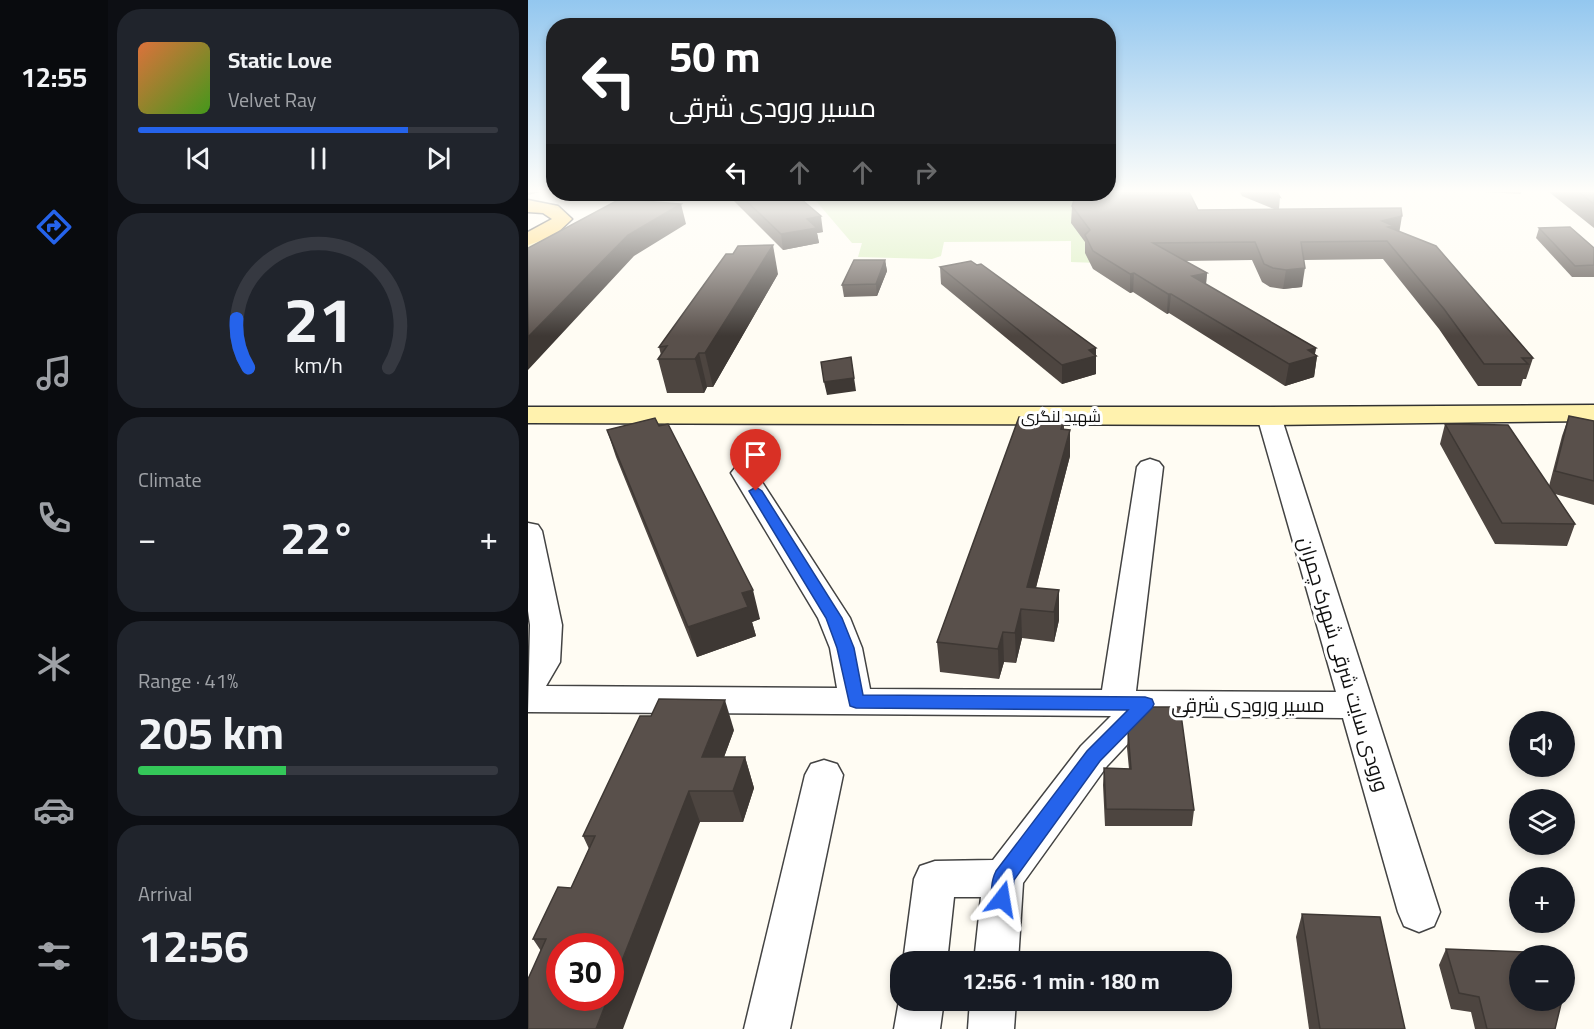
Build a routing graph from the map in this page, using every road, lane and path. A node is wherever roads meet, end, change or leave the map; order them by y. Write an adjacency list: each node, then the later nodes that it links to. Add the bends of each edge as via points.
1 (1594, 413): 3 (main road, شهید لنگری)
2 (528, 415): 3 (main road, شهید لنگری)
3 (1269, 416): 11 (street, ورودی سایت شرقی شهرک چمران)
4 (1150, 467): 10 (street)
5 (744, 472): 9 (street, via 834,618 846,648)
6 (528, 531): 7 (street, via 546,625 544,662)
7 (528, 688)
8 (528, 699): 9 (street, مسیر ورودی شرقی)
9 (856, 702): 10 (street, مسیر ورودی شرقی)
10 (1131, 703): 11 (street, مسیر ورودی شرقی); 13 (street)
11 (1356, 705): 14 (street, ورودی سایت شرقی شهرک چمران)
12 (824, 775): 19 (street)
13 (1004, 878): 15 (street, via 935,879); 16 (street)
14 (1419, 912)
15 (926, 951)
16 (997, 951)
17 (919, 1011): 20 (street)
18 (992, 1011): 21 (street)
19 (767, 1029)
20 (917, 1029)
21 (991, 1029)

